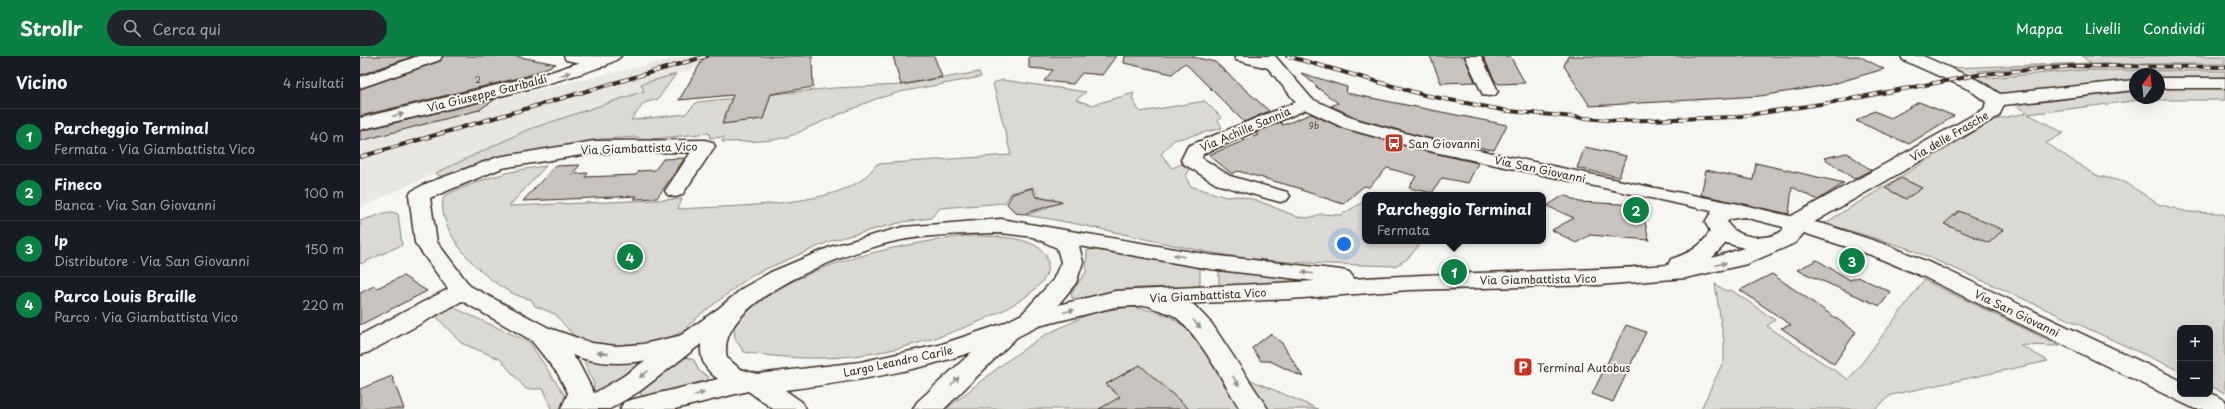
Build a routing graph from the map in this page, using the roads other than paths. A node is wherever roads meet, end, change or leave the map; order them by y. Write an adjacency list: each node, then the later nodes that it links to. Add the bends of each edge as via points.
1 (434, 56): 8 (street)
2 (572, 56): 6 (street)
3 (1242, 56): 7 (street)
4 (1473, 56): 12 (street)
5 (1909, 56): 13 (street, via 1970,83)
6 (606, 59): 15 (street, Via Giuseppe Garibaldi, one-way to 6, via 557,76)
7 (1269, 60): 14 (street, Via San Giovanni)
8 (360, 83)
9 (2165, 83): 10 (street)
10 (2225, 83)
11 (2129, 86): 13 (street, Via delle Frasche)
12 (1489, 91)
13 (1996, 100): 21 (street, Via delle Frasche, via 1992,112)
14 (1306, 103): 17 (street, Via San Giovanni, via 1351,124 1420,143); 18 (street, Via Achille Sannia, via 1195,150 1191,160 1223,180)
15 (360, 124)
16 (675, 191): 26 (street, Via Giambattista Vico, via 705,146 594,147 498,163 432,188 419,195 426,243)
17 (1650, 193): 19 (street, Via San Giovanni); 20 (street, Via San Giovanni, via 1686,205)
18 (1280, 196)
19 (1744, 211): 20 (street, via 1724,213 1718,217); 21 (street, Via San Giovanni, via 1770,216)
20 (1718, 227): 23 (street, Via San Giovanni, via 1742,241); 24 (street, Via Giambattista Vico, via 1714,246 1699,256 1682,264)
21 (1793, 230): 23 (street, Via delle Frasche); 34 (street, Via San Giovanni, via 1815,236 1852,240 1932,272)
22 (1038, 232): 25 (street, Via Giambattista Vico, one-way to 22, via 1210,262); 28 (street, via 994,227 931,229 890,236 815,260 763,284); 29 (street, via 1067,244 1072,262 1064,282)
23 (1770, 245): 24 (street, Via Giambattista Vico, one-way to 23, via 1711,267 1740,259)
24 (1641, 273): 25 (street, Via Giambattista Vico, via 1599,278)
25 (1388, 283): 27 (street, Via Giambattista Vico)
26 (462, 291): 30 (street, Via Giambattista Vico); 32 (street)
27 (1152, 298): 29 (street, Via Giambattista Vico, one-way to 27, via 1115,299); 41 (street, one-way to 41, via 1185,311 1203,330)
28 (732, 309): 31 (street, Via Giambattista Vico); 33 (street, via 717,327 712,346 714,358 725,372)
29 (1021, 325): 33 (street, Largo Leandro Carile, via 942,353 860,371); 40 (street, one-way to 29)
30 (540, 334): 31 (street, Via Giambattista Vico, one-way to 30, via 643,353 616,355 589,352); 36 (street, Via Giambattista Vico, via 569,369 581,393)
31 (683, 344): 37 (street, Via Giambattista Vico, one-way to 37, via 631,384)
32 (360, 346)
33 (752, 383): 38 (street, one-way to 33); 39 (street)
34 (2177, 390)
35 (2193, 397): 42 (street)
36 (575, 409)
37 (589, 409)
38 (634, 409)
39 (792, 409)
40 (927, 409)
41 (1254, 409)
42 (2219, 409)

